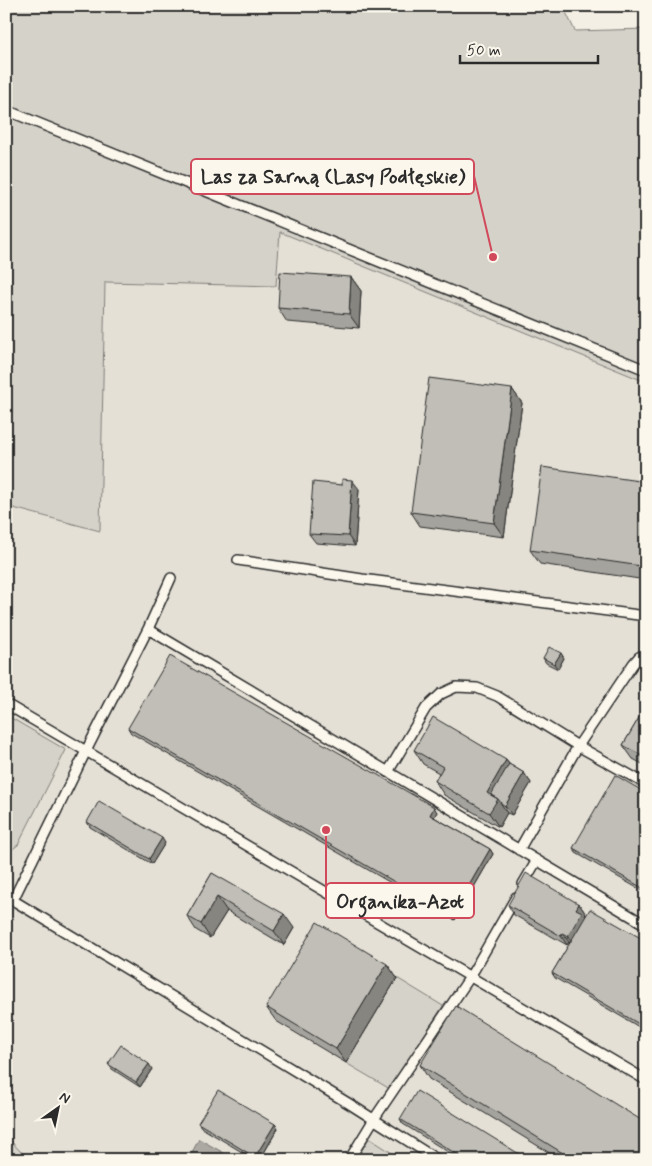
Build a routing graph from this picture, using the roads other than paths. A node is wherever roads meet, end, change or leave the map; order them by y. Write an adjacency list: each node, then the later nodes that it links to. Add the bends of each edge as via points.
1 (6, 110): 2 (lane)
2 (646, 370)
3 (238, 560): 5 (lane, via 362,580)
4 (170, 578): 6 (lane)
5 (646, 616)
6 (148, 629): 11 (lane); 12 (lane)
7 (646, 648): 8 (lane)
8 (642, 656): 10 (lane)
9 (6, 704): 11 (lane)
10 (578, 746): 12 (lane, via 497,696 477,688 456,687 441,694 426,708); 13 (lane); 14 (lane)
11 (86, 751): 16 (lane); 18 (lane)
12 (388, 772): 14 (lane)
13 (646, 784)
14 (519, 850): 15 (lane)
15 (536, 860): 17 (lane); 18 (lane)
16 (10, 898): 20 (lane)
17 (646, 925)
18 (470, 977): 19 (lane); 20 (lane)
19 (646, 1080)
20 (374, 1119): 21 (lane); 22 (lane)
21 (349, 1160)
22 (438, 1160)

